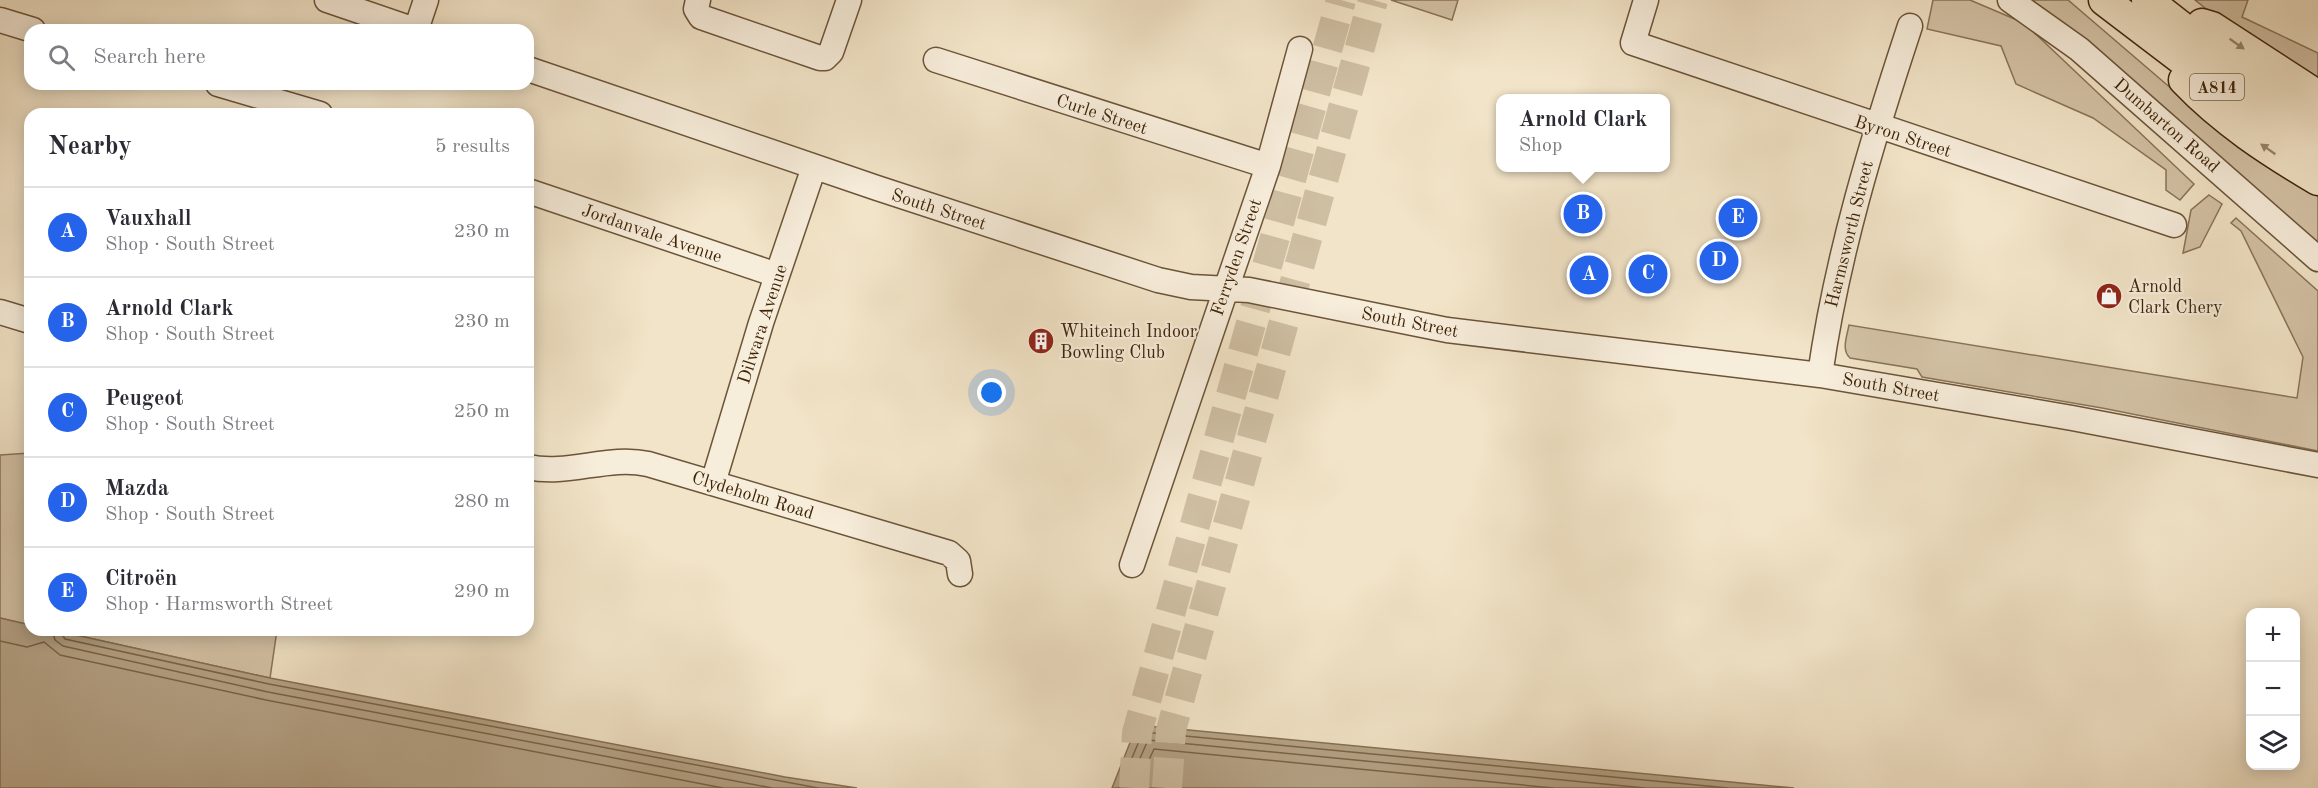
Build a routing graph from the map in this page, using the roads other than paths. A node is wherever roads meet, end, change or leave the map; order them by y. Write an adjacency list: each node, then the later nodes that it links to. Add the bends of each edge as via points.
1 (327, 0): 10 (street)
2 (426, 0): 11 (street)
3 (698, 0): 4 (street, via 696,9 701,17 825,58 831,52)
4 (849, 0)
5 (1646, 0): 21 (street, Byron Street, via 1633,43)
6 (2010, 0): 28 (street, Dumbarton Road, via 2079,49)
7 (2112, 7): 22 (main road, A814, via 2255,115); 25 (main road, one-way to 7, via 2212,110)
8 (2155, 7): 18 (main road, one-way to 18, via 2212,27); 20 (main road, A814, via 2238,71)
9 (0, 20): 13 (street)
10 (397, 24)
11 (417, 24)
12 (1910, 26): 21 (street, Harmsworth Street)
13 (24, 27)
14 (1300, 49): 23 (street, Ferryden Street)
15 (936, 60): 23 (street, Curle Street)
16 (534, 71): 24 (street, South Street)
17 (238, 90): 19 (street)
18 (2318, 96)
19 (300, 108)
20 (2318, 124)
21 (1877, 127): 27 (street, Byron Street); 33 (street, Harmsworth Street, via 1842,250)
22 (2318, 155)
23 (1268, 166): 30 (street, Ferryden Street)
24 (814, 167): 29 (street, Dilwara Avenue); 30 (street, South Street, via 1126,271 1180,285)
25 (2318, 180)
26 (534, 193): 29 (street, Jordanvale Avenue)
27 (2174, 225)
28 (2318, 259)
29 (777, 275): 36 (street, Dilwara Avenue)
30 (1224, 289): 33 (street, South Street, via 1257,292 1447,330); 37 (street, Ferryden Street)
31 (0, 312): 32 (street)
32 (24, 319)
33 (1820, 375): 34 (street, South Street)
34 (2318, 465)
35 (534, 468): 36 (street, Clydeholm Road, via 559,470 639,462)
36 (713, 483): 38 (street, Clydeholm Road, via 949,553 958,561)
37 (1132, 565)
38 (960, 574)

